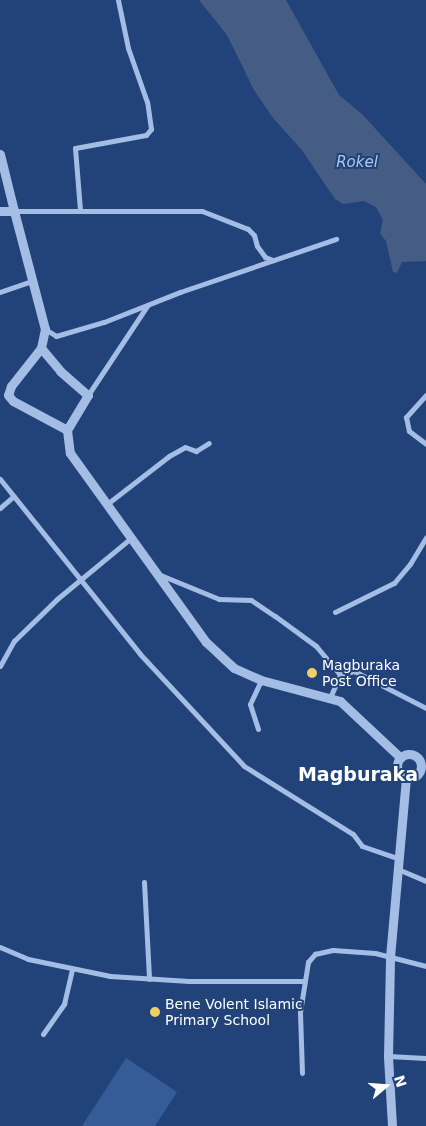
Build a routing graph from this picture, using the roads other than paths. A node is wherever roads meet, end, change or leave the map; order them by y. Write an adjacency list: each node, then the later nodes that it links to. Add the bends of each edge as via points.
1 (118, 0): 4 (street, via 151,129 146,135 75,148)
2 (0, 154): 5 (street)
3 (0, 210): 5 (street)
4 (80, 210): 5 (street); 7 (street, via 202,211 248,229 265,258)
5 (14, 211): 8 (street)
6 (336, 239): 7 (street)
7 (273, 261): 10 (street)
8 (32, 281): 9 (street); 11 (street)
9 (0, 292)
10 (148, 305): 11 (street, via 56,336); 13 (street)
11 (45, 329): 12 (street)
12 (40, 348): 13 (street); 15 (street, via 11,386 8,396)
13 (88, 395): 15 (street)
14 (426, 395): 17 (street, via 406,417 409,431)
15 (67, 430): 20 (street, via 70,453)
16 (209, 443): 20 (street, via 196,451 185,447 169,456)
17 (426, 444)
18 (0, 479): 19 (street)
19 (14, 496): 21 (street); 25 (street)
20 (107, 504): 23 (street)
21 (0, 508)
22 (426, 536): 26 (street, via 410,564 394,583)
23 (131, 538): 24 (street); 25 (street)
24 (158, 574): 28 (street, via 219,599 250,600 316,646); 29 (street, via 188,619 220,657 234,668)
25 (82, 578): 27 (street, via 14,642); 36 (street, via 140,654 244,766 345,829 362,846)
26 (335, 612)
27 (0, 666)
28 (340, 675): 30 (street); 31 (street, via 354,671)
29 (261, 680): 30 (street); 32 (street, via 250,704)
30 (330, 697): 33 (street, via 340,700)
31 (426, 708)
32 (258, 729)
33 (401, 758): 34 (street, via 410,754); 35 (street, via 398,770)
34 (423, 759): 35 (street, via 419,772)
35 (406, 777): 36 (street)
36 (400, 859): 37 (street)
37 (400, 870): 38 (street); 41 (street)
38 (426, 881)
39 (144, 882): 44 (street)
40 (0, 947): 43 (street, via 28,959)
41 (390, 957): 42 (street); 45 (street, via 332,950 315,954 308,962); 47 (street)
42 (426, 966)
43 (72, 970): 44 (street); 46 (street, via 64,1004)
44 (149, 979): 45 (street)
45 (304, 981): 49 (street, via 300,1012)
46 (43, 1034)
47 (388, 1056): 48 (street); 50 (street)
48 (426, 1058)
49 (302, 1073)
50 (392, 1126)

